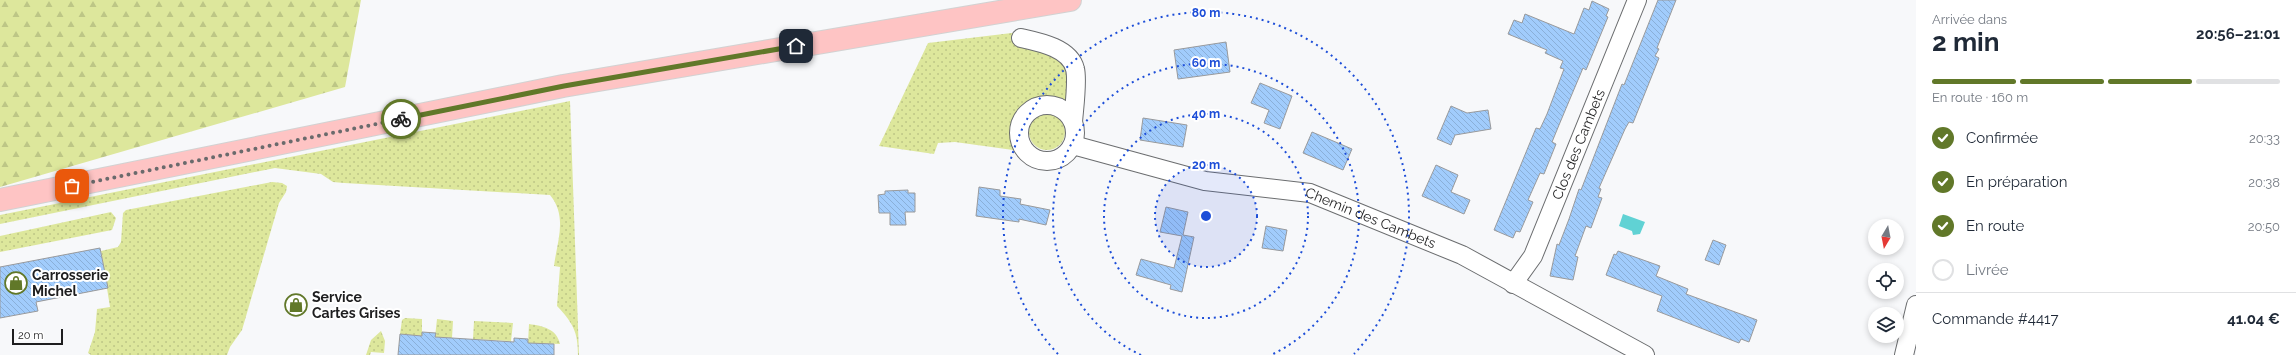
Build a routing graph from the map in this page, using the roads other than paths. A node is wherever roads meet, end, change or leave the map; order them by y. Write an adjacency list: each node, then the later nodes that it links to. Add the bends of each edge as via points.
1 (1070, 0): 6 (main road, via 564,86)
2 (1637, 0): 7 (street, Clos des Cambets, via 1533,256)
3 (1021, 38): 4 (street, via 1038,42 1068,56 1075,69)
4 (1073, 122): 5 (street, via 1076,130); 5 (street, via 1068,113 1060,107 1051,104 1041,105 1025,115 1020,124 1019,134 1026,152 1042,160 1060,158)
5 (1073, 145): 7 (street, Chemin des Cambets, via 1205,181 1310,194 1462,255)
6 (0, 200)
7 (1513, 284): 9 (street, Chemin des Cambets)
8 (1916, 305): 10 (street)
9 (1645, 355)
10 (1904, 355)

